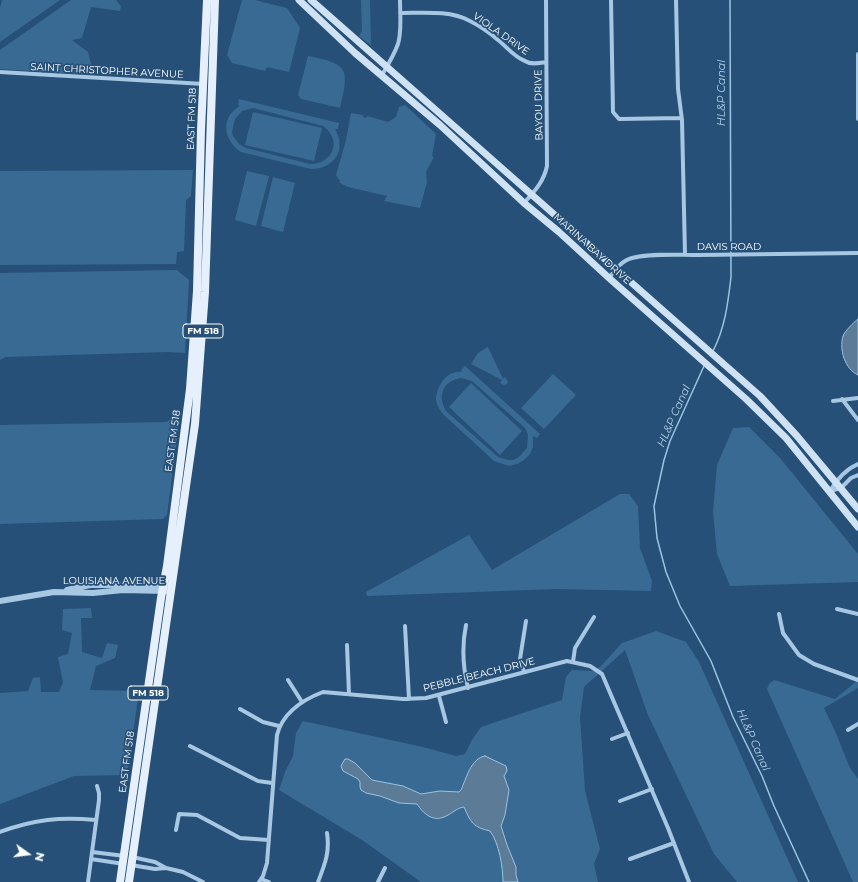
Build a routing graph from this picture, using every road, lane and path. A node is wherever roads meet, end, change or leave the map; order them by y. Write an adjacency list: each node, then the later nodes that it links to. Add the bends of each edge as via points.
1 (207, 0): 16 (main road, EAST FM 518 / FM 518)
2 (215, 0): 17 (main road, EAST FM 518 / FM 518)
3 (299, 0): 14 (main road, MARINA BAY DRIVE)
4 (311, 0): 12 (main road, MARINA BAY DRIVE)
5 (400, 0): 9 (street)
6 (546, 0): 11 (street, BAYOU DRIVE)
7 (611, 0): 18 (street, via 613,112 619,119)
8 (676, 0): 18 (street)
9 (400, 13): 11 (street, VIOLA DRIVE, via 459,16 470,20 524,61 534,64); 12 (street, via 398,42)
10 (858, 54): 15 (street)
11 (546, 62): 26 (street, BAYOU DRIVE, via 547,166 542,182)
12 (387, 66): 14 (street); 19 (main road, MARINA BAY DRIVE)
13 (0, 72): 16 (street, SAINT CHRISTOPHER AVENUE)
14 (382, 75): 21 (main road, MARINA BAY DRIVE)
15 (858, 81): 20 (street)
16 (203, 84): 17 (street, SAINT CHRISTOPHER AVENUE); 22 (main road, EAST FM 518 / FM 518)
17 (212, 85): 23 (main road, EAST FM 518 / FM 518)
18 (681, 118): 35 (street)
19 (447, 119): 21 (main road); 24 (main road, MARINA BAY DRIVE)
20 (858, 119)
21 (440, 125): 25 (main road, MARINA BAY DRIVE)
22 (201, 130): 23 (main road); 29 (main road, EAST FM 518 / FM 518)
23 (211, 130): 28 (main road, EAST FM 518 / FM 518)
24 (495, 163): 25 (main road); 26 (main road, MARINA BAY DRIVE)
25 (489, 170): 27 (main road, MARINA BAY DRIVE)
26 (532, 195): 27 (street, BAYOU DRIVE); 30 (main road, MARINA BAY DRIVE)
27 (524, 203): 31 (main road, MARINA BAY DRIVE)
28 (208, 225): 29 (main road); 38 (main road, EAST FM 518 / FM 518)
29 (198, 226): 38 (main road, EAST FM 518 / FM 518)
30 (567, 226): 31 (main road); 32 (main road, MARINA BAY DRIVE)
31 (559, 232): 33 (main road, MARINA BAY DRIVE)
32 (583, 241): 33 (main road); 36 (main road, MARINA BAY DRIVE)
33 (577, 248): 37 (main road, MARINA BAY DRIVE)
34 (858, 253): 35 (street, DAVIS ROAD)
35 (685, 255): 36 (street, DAVIS ROAD, via 631,258)
36 (616, 269): 37 (street, DAVIS ROAD); 39 (main road, MARINA BAY DRIVE)
37 (608, 278): 40 (main road, MARINA BAY DRIVE)
38 (201, 292): 41 (main road, EAST FM 518 / FM 518)
39 (677, 322): 40 (main road); 42 (main road, MARINA BAY DRIVE)
40 (669, 331): 44 (main road, MARINA BAY DRIVE)
41 (198, 341): 48 (main road, EAST FM 518 / FM 518); 49 (main road, EAST FM 518 / FM 518)
42 (760, 396): 44 (main road, via 756,400); 52 (main road, MARINA BAY DRIVE)
43 (858, 398): 45 (street)
44 (746, 399): 54 (main road, MARINA BAY DRIVE, via 786,438)
45 (842, 399): 46 (street); 47 (street)
46 (833, 400)
47 (858, 420)
48 (186, 423): 49 (main road); 55 (main road, EAST FM 518 / FM 518)
49 (195, 424): 56 (main road, EAST FM 518 / FM 518)
50 (858, 464): 52 (street)
51 (858, 475): 53 (street)
52 (836, 481): 53 (main road, MARINA BAY DRIVE); 54 (street)
53 (841, 488): 54 (street); 57 (main road, MARINA BAY DRIVE)
54 (830, 491): 58 (main road, MARINA BAY DRIVE)
55 (175, 502): 56 (main road); 59 (main road, EAST FM 518 / FM 518)
56 (184, 503): 59 (main road, EAST FM 518 / FM 518)
57 (858, 509)
58 (858, 527)
59 (167, 588): 60 (street, LOUISIANA AVENUE, via 93,593 58,592); 98 (main road, EAST FM 518 / FM 518)
60 (0, 601)
61 (838, 609): 63 (street)
62 (779, 614): 71 (street, via 783,633 799,655 814,664)
63 (858, 614)
64 (594, 617): 69 (street, via 575,648)
65 (526, 621): 70 (street, via 520,659)
66 (466, 625): 73 (street, via 465,674)
67 (405, 626): 76 (street)
68 (347, 645): 74 (street)
69 (574, 662): 70 (street, PEBBLE BEACH DRIVE, via 568,661); 83 (street, PEBBLE BEACH DRIVE, via 590,666 602,674)
70 (524, 672): 73 (street, PEBBLE BEACH DRIVE)
71 (858, 678)
72 (288, 680): 77 (street)
73 (468, 688): 75 (street, PEBBLE BEACH DRIVE)
74 (349, 694): 76 (street, PEBBLE BEACH DRIVE); 77 (street, PEBBLE BEACH DRIVE, via 323,692)
75 (439, 696): 76 (street, PEBBLE BEACH DRIVE); 79 (street)
76 (409, 699)
77 (302, 702): 81 (street, PEBBLE BEACH DRIVE, via 287,714)
78 (240, 709): 81 (street, via 263,722)
79 (446, 722)
80 (858, 724): 82 (street)
81 (279, 726): 86 (street, PEBBLE BEACH DRIVE)
82 (848, 730)
83 (628, 733): 84 (street); 88 (street, PEBBLE BEACH DRIVE)
84 (612, 739)
85 (190, 746): 86 (street, via 258,781)
86 (272, 783): 94 (street, PEBBLE BEACH DRIVE)
87 (97, 786): 90 (street, via 99,800)
88 (652, 789): 89 (street); 95 (street, PEBBLE BEACH DRIVE)
89 (620, 801)
90 (96, 820): 92 (street, via 47,819); 96 (street)
91 (176, 830): 94 (street, via 179,814 196,815 240,838)
92 (0, 832)
93 (327, 832): 108 (street, via 329,845)
94 (269, 840): 102 (street, PEBBLE BEACH DRIVE, via 266,863)
95 (674, 843): 99 (street); 110 (street, PEBBLE BEACH DRIVE)
96 (92, 852): 97 (street); 98 (street)
97 (91, 859): 98 (street); 103 (street)
98 (128, 860): 100 (street, via 155,869); 100 (street, via 155,862); 104 (main road, EAST FM 518 / FM 518); 105 (main road, EAST FM 518 / FM 518)
99 (630, 860)
100 (166, 868): 106 (street, via 184,872)
101 (385, 868): 109 (street)
102 (260, 880): 107 (street)
103 (88, 882)
104 (120, 882)
105 (129, 882)
106 (203, 882)
107 (269, 882)
108 (318, 882)
109 (378, 882)
110 (689, 882)

